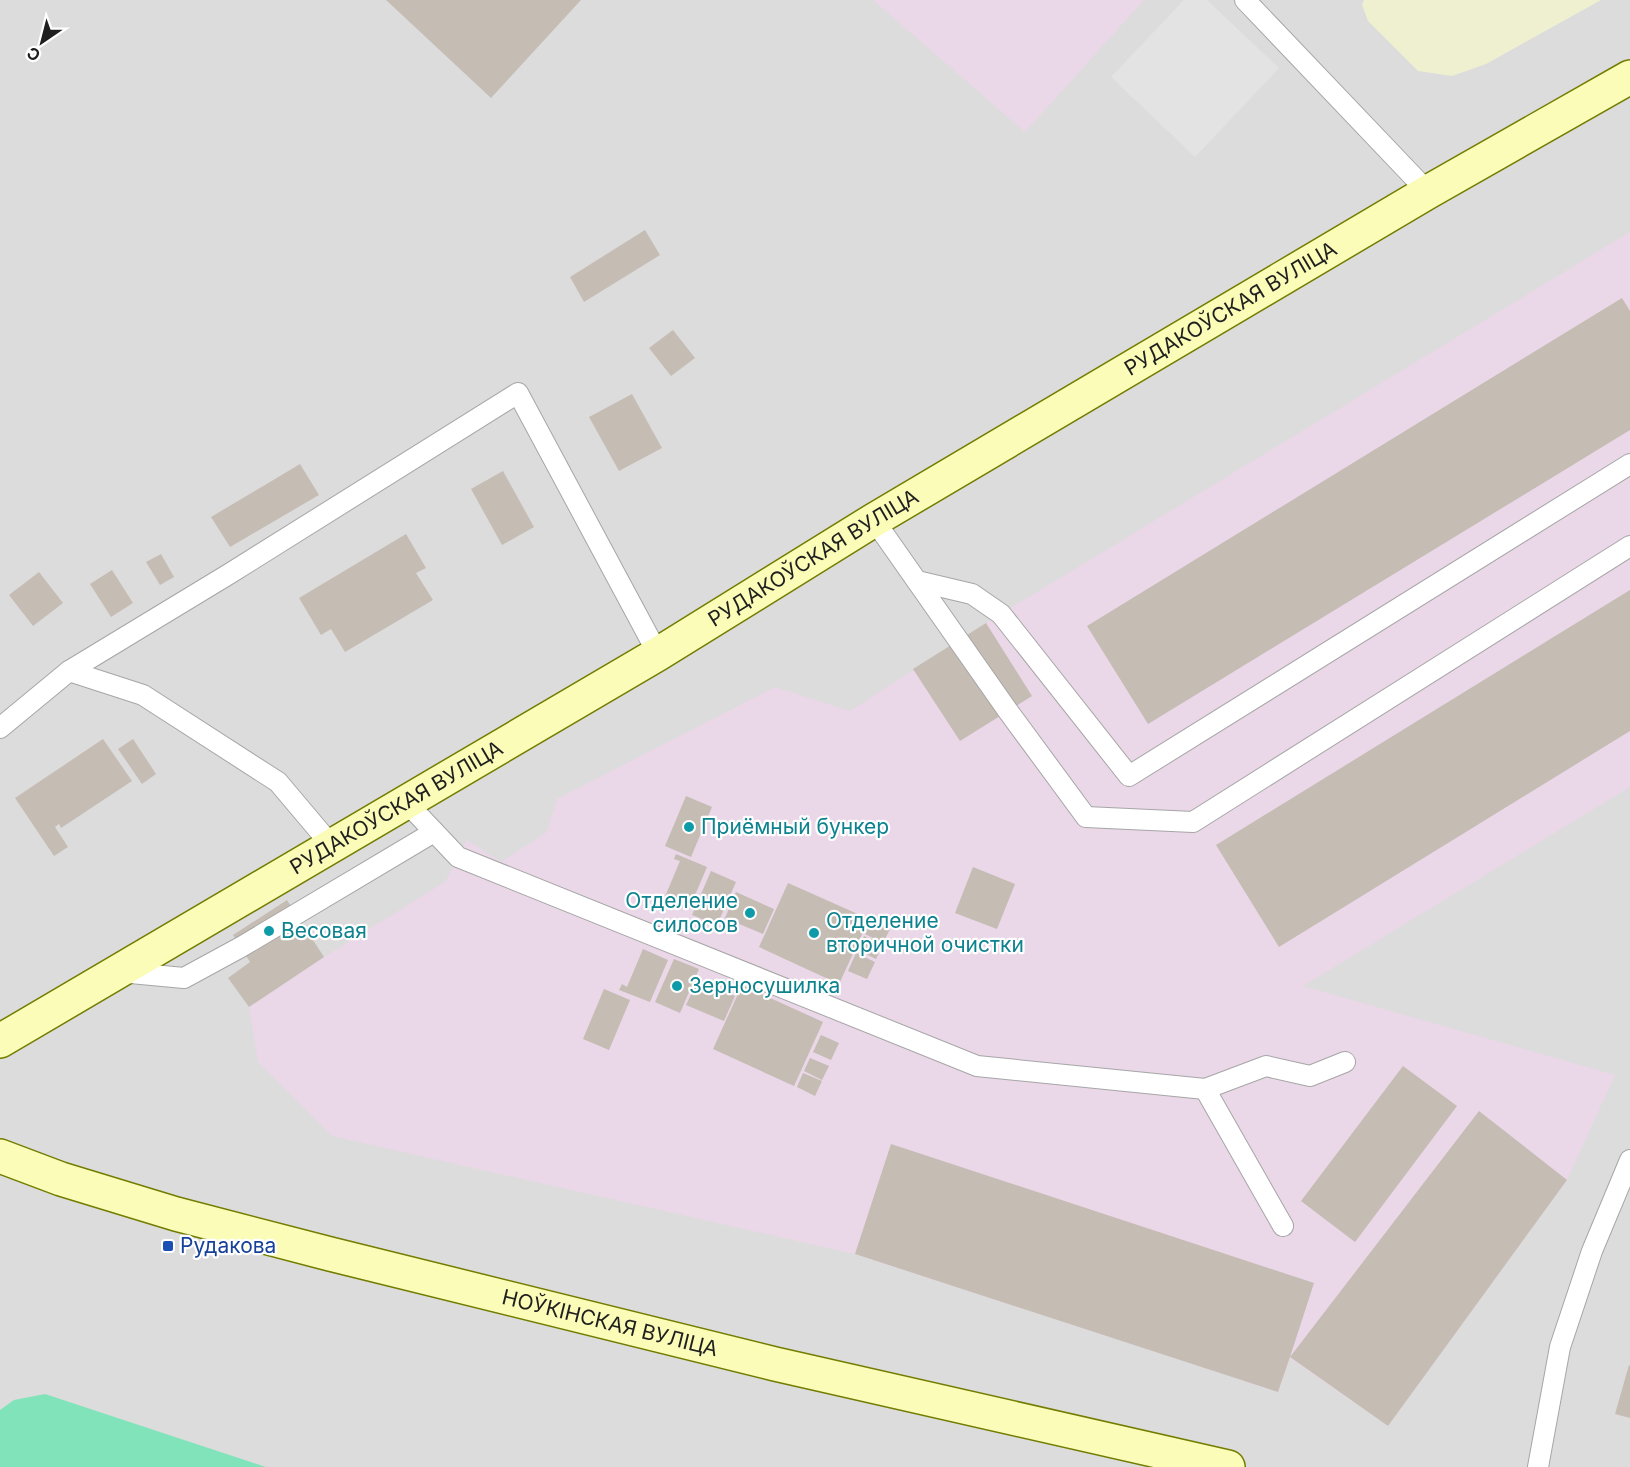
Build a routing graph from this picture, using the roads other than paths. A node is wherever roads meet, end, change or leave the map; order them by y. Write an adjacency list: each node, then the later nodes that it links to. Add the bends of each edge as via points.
1 (1245, 0): 3 (lane)
2 (1630, 76): 3 (street, РУДАКОЎСКАЯ ВУЛІЦА)
3 (1428, 192): 5 (street, РУДАКОЎСКАЯ ВУЛІЦА)
4 (1630, 464): 7 (lane, via 1129,776 1001,614 972,594)
5 (874, 520): 7 (lane); 8 (street, РУДАКОЎСКАЯ ВУЛІЦА)
6 (1630, 546): 7 (lane, via 1193,822 1086,817)
7 (917, 581)
8 (658, 654): 9 (lane, via 518,393); 11 (street, РУДАКОЎСКАЯ ВУЛІЦА)
9 (69, 671): 10 (lane); 13 (lane, via 143,695 278,782)
10 (0, 728)
11 (406, 802): 12 (lane); 13 (street, РУДАКОЎСКАЯ ВУЛІЦА)
12 (434, 832): 14 (lane, via 184,978); 17 (lane, via 458,857 977,1066)
13 (332, 846): 14 (street, РУДАКОЎСКАЯ ВУЛІЦА)
14 (117, 972): 15 (street, РУДАКОЎСКАЯ ВУЛІЦА)
15 (0, 1041)
16 (1345, 1062): 17 (lane, via 1311,1076 1266,1066)
17 (1205, 1089): 20 (lane)
18 (0, 1156): 21 (street, НОЎКІНСКАЯ ВУЛІЦА, via 176,1214 330,1254 763,1362)
19 (1630, 1160): 22 (lane, via 1592,1251 1560,1347)
20 (1283, 1226)
21 (1228, 1467)
22 (1538, 1467)

